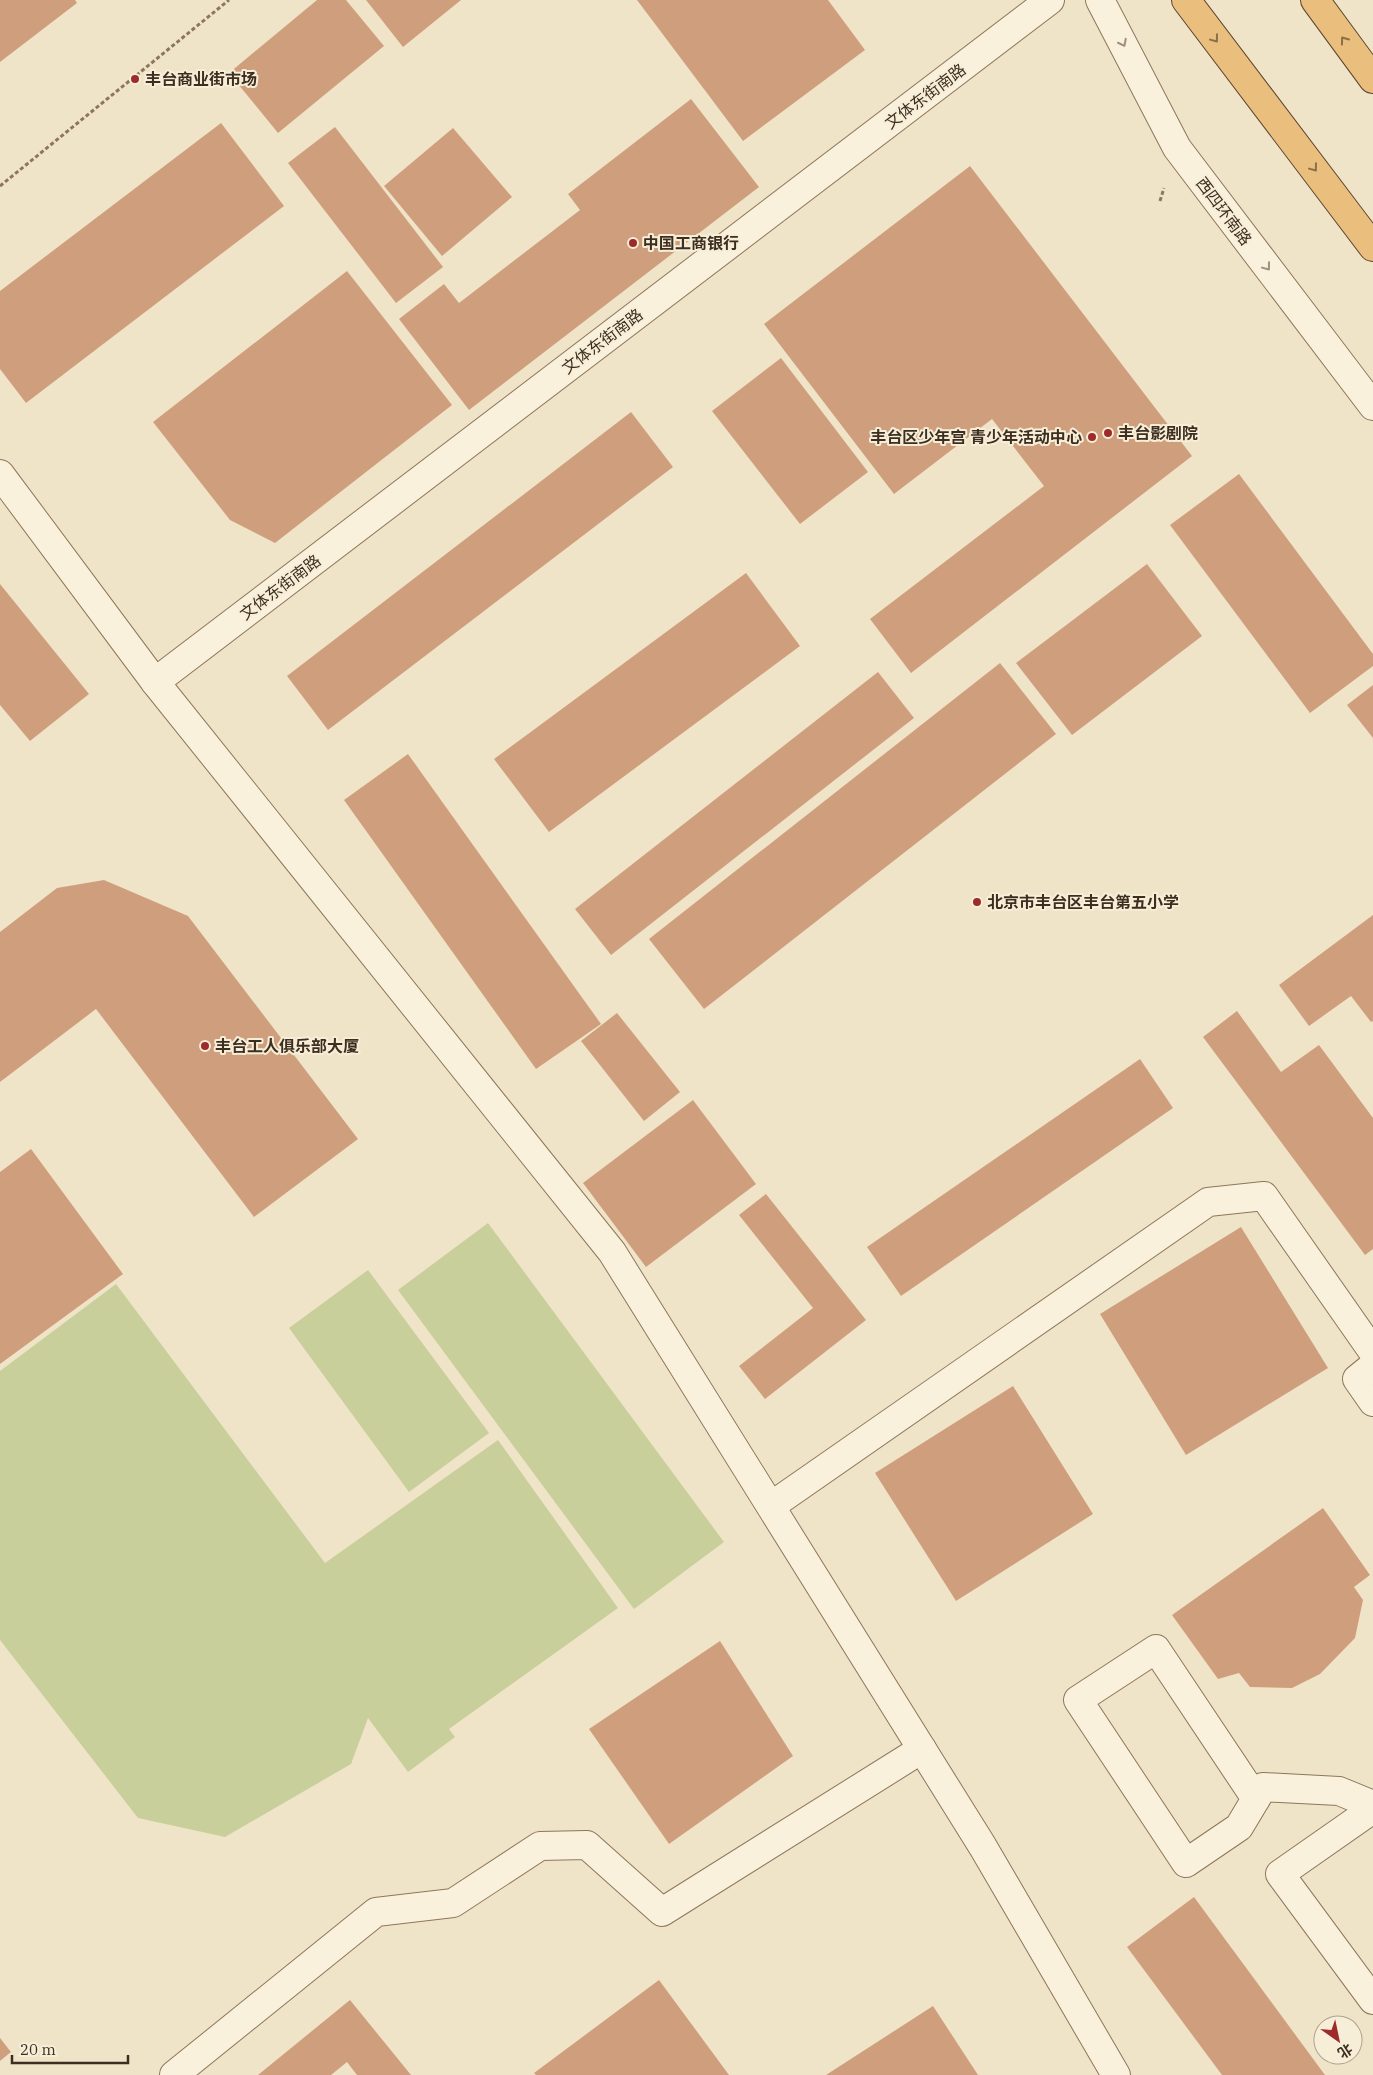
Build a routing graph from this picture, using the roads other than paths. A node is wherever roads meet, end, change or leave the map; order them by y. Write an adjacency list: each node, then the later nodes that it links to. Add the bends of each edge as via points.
1 (1050, 0): 9 (street, 文体东街南路)
2 (1100, 0): 7 (street, 西四环南路, one-way to 7, via 1177,148)
3 (1186, 0): 6 (highway, one-way to 6)
4 (1315, 0): 5 (highway, one-way to 4)
5 (1373, 79)
6 (1373, 247)
7 (1373, 406)
8 (0, 474): 9 (street)
9 (155, 682): 13 (street, via 612,1252)
10 (1373, 1352): 13 (street, via 1264,1196 1208,1202)
11 (1373, 1366): 12 (street, via 1357,1379)
12 (1373, 1402)
13 (771, 1506): 14 (street)
14 (922, 1749): 19 (street, via 662,1912 587,1844 540,1846 454,1903 376,1912); 20 (street)
15 (1256, 1799): 15 (street, via 1239,1828 1186,1863 1078,1700 1156,1649); 16 (street, via 1263,1787 1339,1791)
16 (1373, 1805)
17 (1373, 1809): 18 (street, via 1280,1874)
18 (1373, 2000)
19 (174, 2075)
20 (1116, 2075)

